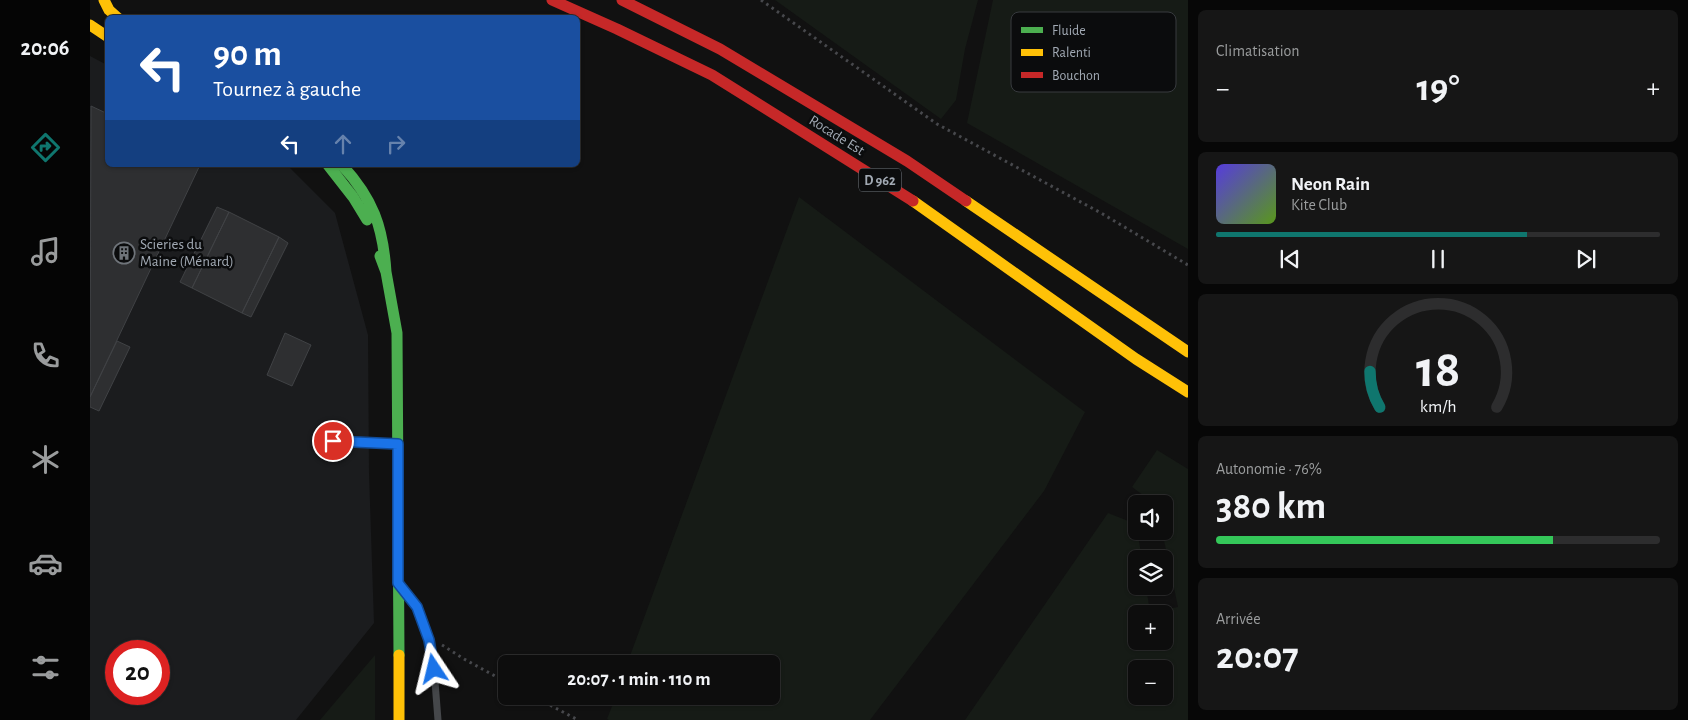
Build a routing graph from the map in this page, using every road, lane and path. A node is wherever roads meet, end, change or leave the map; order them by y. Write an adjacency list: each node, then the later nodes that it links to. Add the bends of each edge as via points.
1 (104, 0): 5 (main road)
2 (552, 0): 13 (main road, Rocade Est / D 962, via 712,75 904,194 1136,359)
3 (622, 0): 12 (main road, Rocade Est / D 962, via 720,49 907,161)
4 (761, 0): 10 (path, via 937,124 1101,213)
5 (115, 15)
6 (90, 25): 7 (main road)
7 (105, 35)
8 (330, 167): 11 (main road, via 369,222)
9 (344, 167): 11 (main road, via 372,210 383,237)
10 (1188, 265)
11 (386, 272): 15 (main road, via 397,333)
12 (1188, 352)
13 (1188, 392)
14 (333, 441): 15 (lane)
15 (398, 444): 16 (main road)
16 (398, 583): 17 (lane, via 417,607); 20 (main road)
17 (429, 640): 18 (path); 21 (lane)
18 (498, 678)
19 (550, 705): 22 (path)
20 (400, 720)
21 (438, 720)
22 (578, 720)

